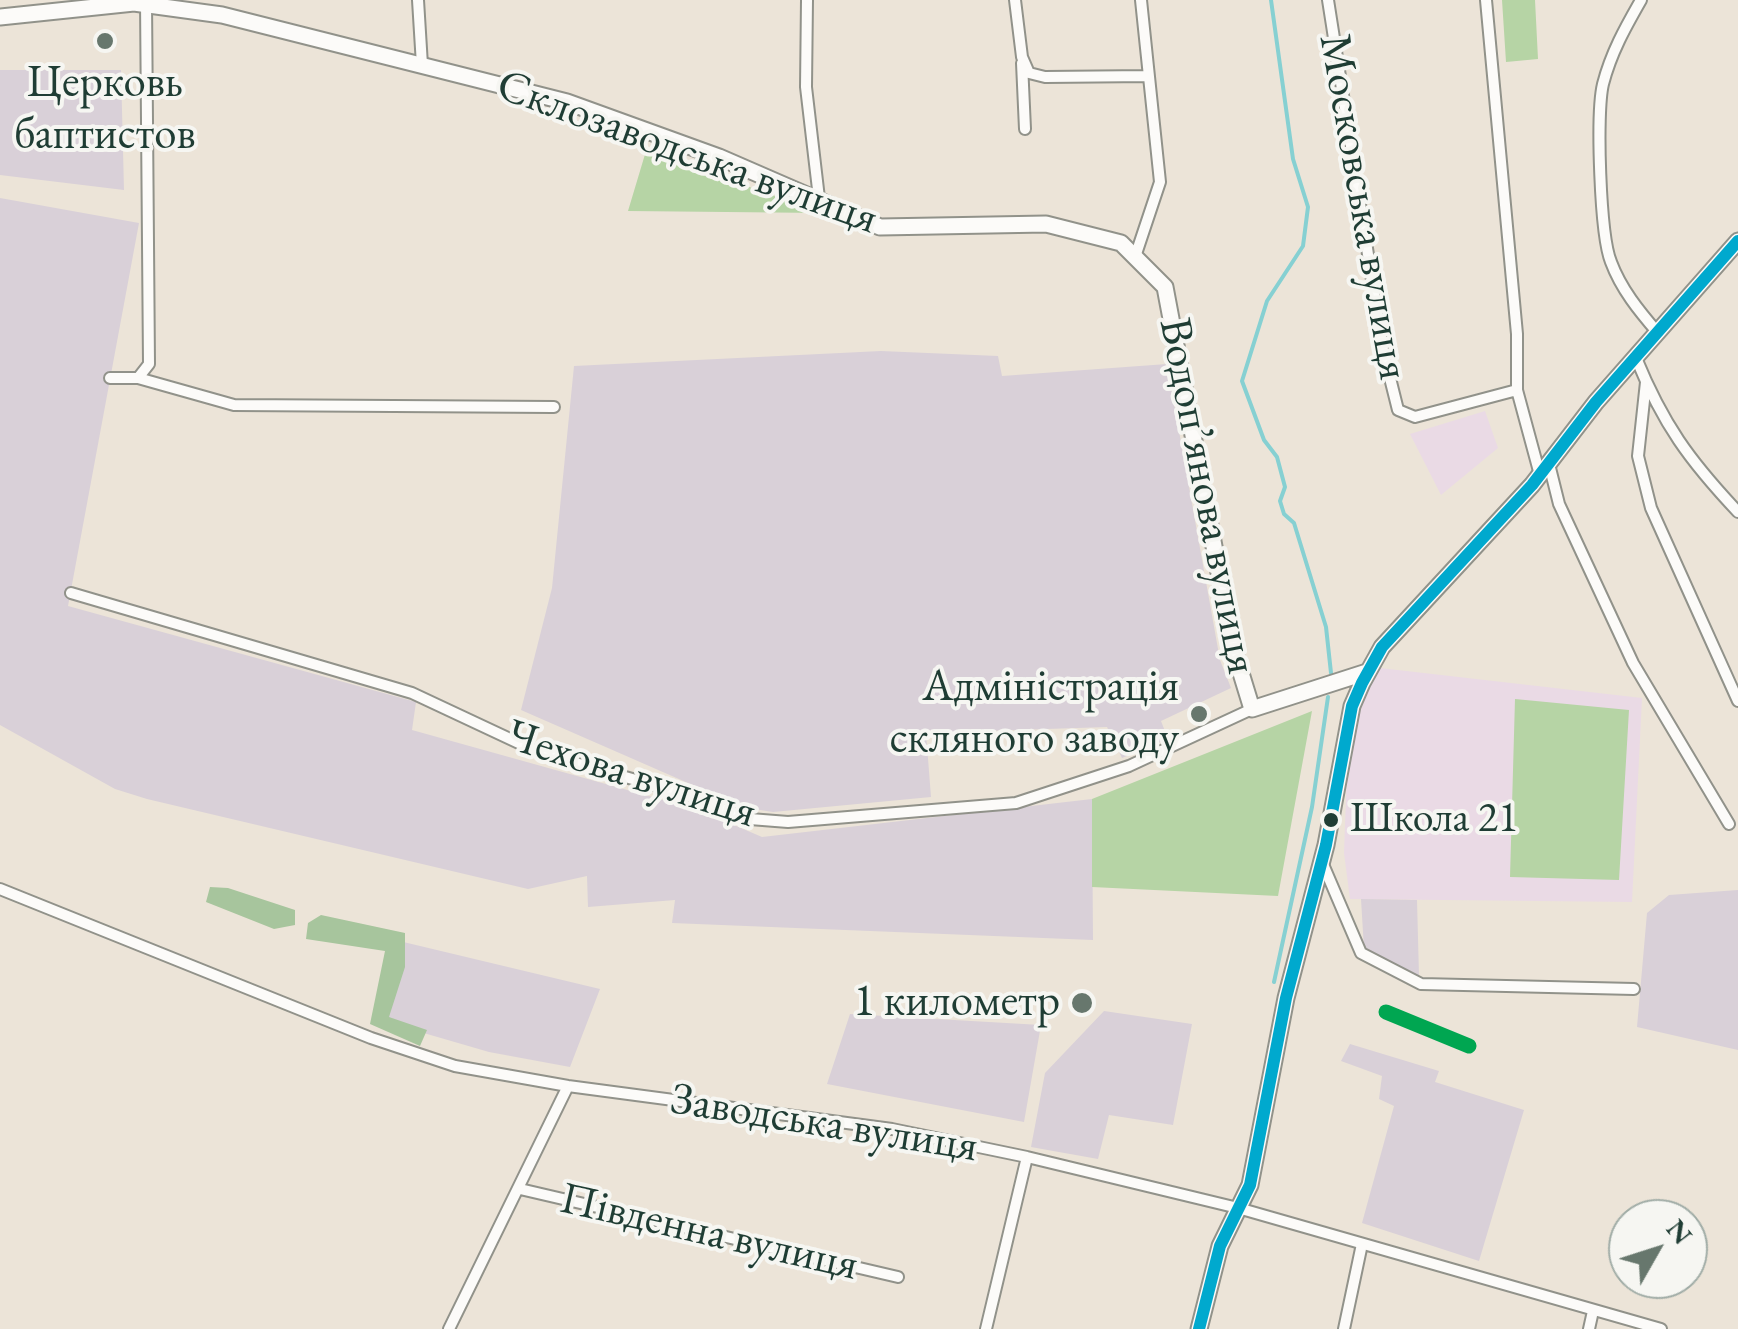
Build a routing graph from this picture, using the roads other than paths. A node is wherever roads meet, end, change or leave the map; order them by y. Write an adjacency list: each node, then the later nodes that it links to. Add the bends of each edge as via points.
1 (418, 0): 11 (street)
2 (807, 0): 14 (street, via 806,88)
3 (1014, 0): 10 (street)
4 (1141, 0): 12 (street)
5 (1328, 0): 22 (street, Московська вулиця, via 1382,350 1398,410 1415,417)
6 (1486, 0): 22 (street)
7 (1642, 0): 17 (street, via 1615,44 1602,89 1602,180 1609,259 1635,308)
8 (146, 2): 9 (street, Склозаводська вулиця); 11 (street, Склозаводська вулиця); 20 (street, via 148,364)
9 (0, 18)
10 (1022, 57): 12 (street, via 1029,73 1045,77); 13 (street)
11 (422, 65): 14 (street, Склозаводська вулиця, via 567,102)
12 (1149, 76): 16 (street, via 1160,182)
13 (1025, 129)
14 (819, 198): 16 (street, Склозаводська вулиця, via 880,228 1046,224 1120,243)
15 (1738, 241): 17 (street)
16 (1135, 257): 29 (street, Водоп’янова вулиця, via 1165,287 1233,648)
17 (1658, 333): 18 (street)
18 (1636, 358): 21 (street); 24 (street)
19 (110, 378): 20 (street)
20 (138, 378): 23 (street, via 234,406)
21 (1646, 382): 25 (street, via 1687,458); 28 (street, via 1638,456 1651,508)
22 (1517, 390): 24 (street)
23 (554, 407)
24 (1544, 469): 27 (street, via 1382,647); 30 (street, via 1633,664)
25 (1738, 512)
26 (72, 593): 29 (street, Чехова вулиця, via 412,693 540,754 750,819 788,822 1016,803 1130,766)
27 (1367, 672): 29 (street, Чехова вулиця); 31 (street, via 1352,706)
28 (1738, 700)
29 (1252, 709)
30 (1729, 824)
31 (1321, 860): 33 (street, via 1361,953 1421,984); 37 (street, via 1250,1185)
32 (0, 888): 34 (street, Заводська вулиця, via 371,1038 455,1066)
33 (1634, 988)
34 (568, 1086): 35 (street, Заводська вулиця, via 892,1129); 36 (street)
35 (1026, 1157): 37 (street, Заводська вулиця); 42 (street)
36 (520, 1189): 39 (street, Південна вулиця); 41 (street)
37 (1238, 1208): 38 (street, Заводська вулиця); 43 (street, via 1215,1260)
38 (1362, 1244): 40 (street, Заводська вулиця); 44 (street)
39 (898, 1277)
40 (1594, 1311): 45 (street); 46 (street, Заводська вулиця)
41 (449, 1329)
42 (986, 1329)
43 (1200, 1329)
44 (1344, 1329)
45 (1589, 1329)
46 (1661, 1329)

